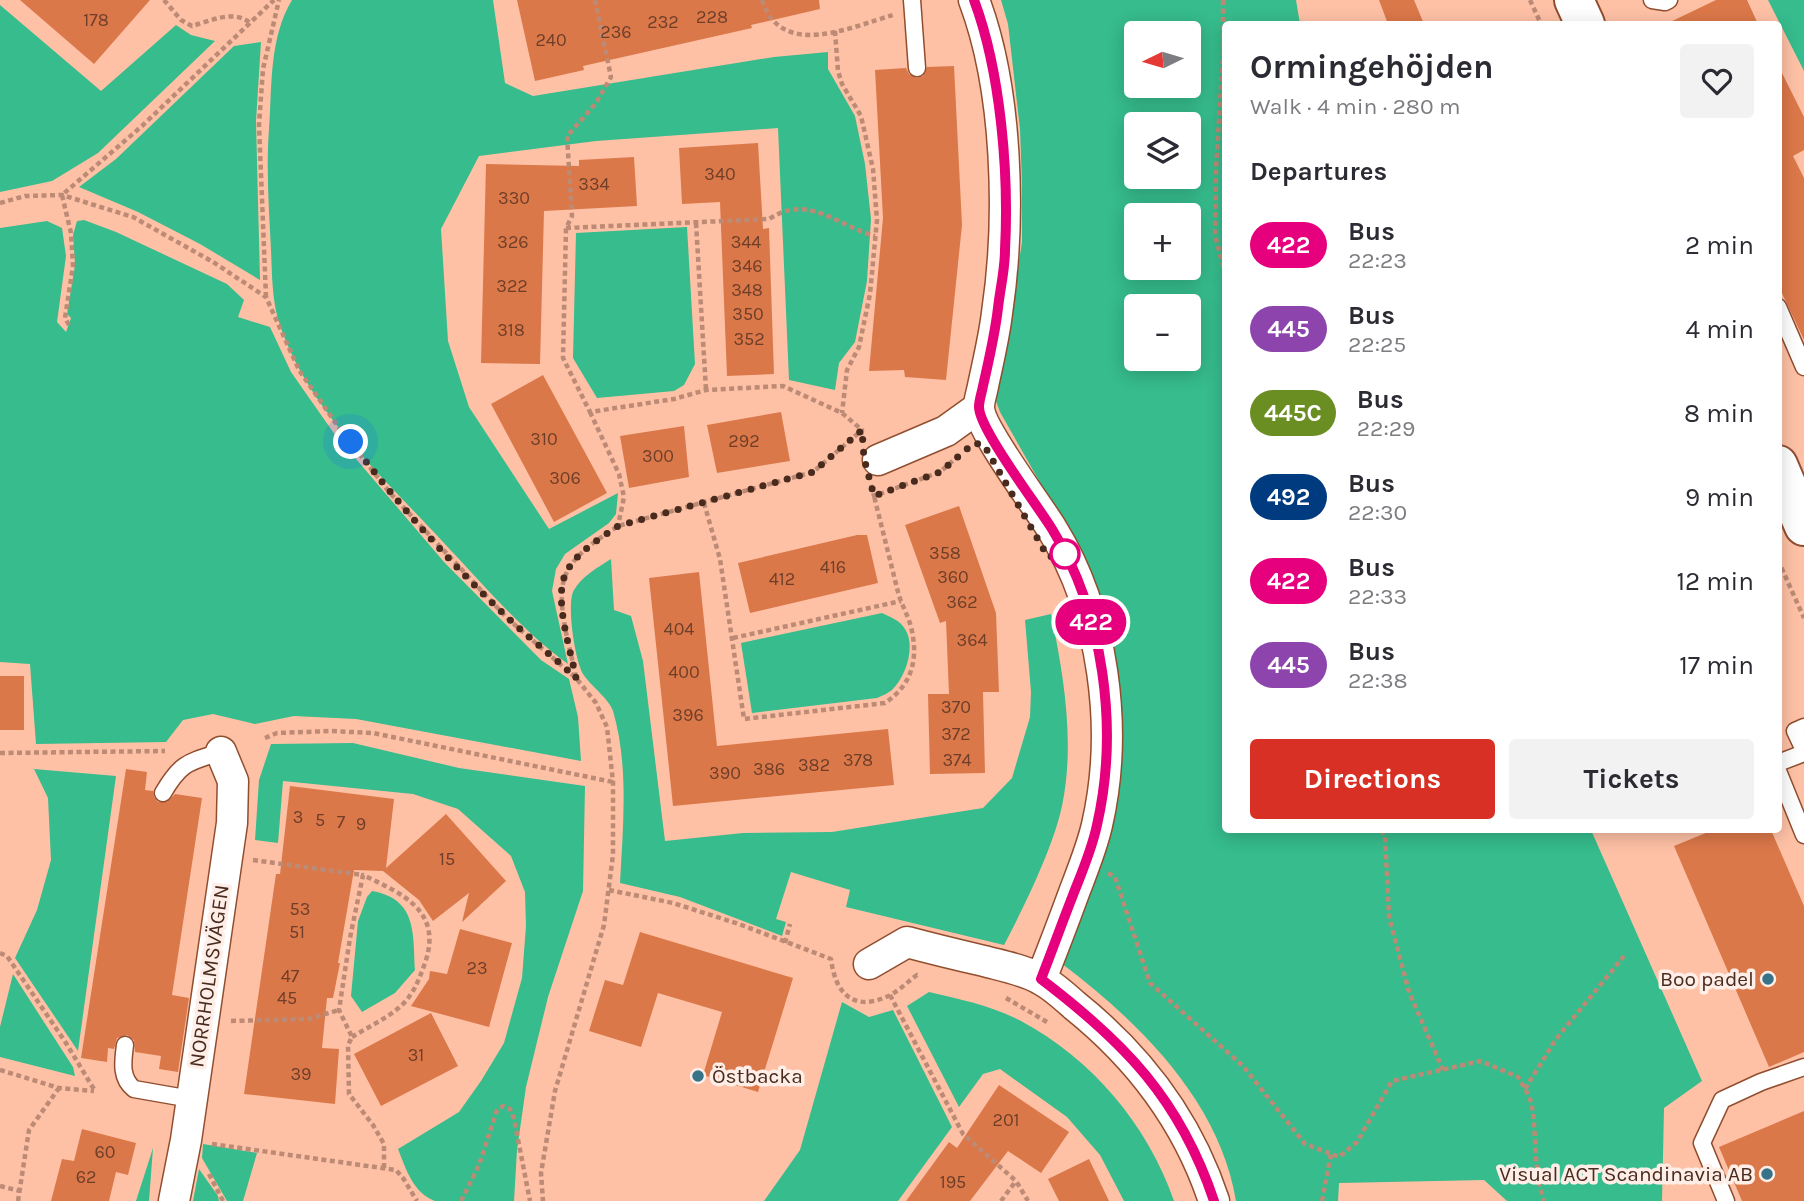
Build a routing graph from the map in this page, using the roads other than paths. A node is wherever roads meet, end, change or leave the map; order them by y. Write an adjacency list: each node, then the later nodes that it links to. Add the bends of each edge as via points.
1 (912, 0): 7 (lane)
2 (974, 0): 10 (street, via 996,93 1005,187 1005,252)
3 (1574, 0): 6 (main road)
4 (1652, 0): 5 (lane)
5 (1669, 0)
6 (1584, 21)
7 (917, 68)
8 (1782, 316): 9 (lane)
9 (1804, 367)
10 (978, 408): 11 (street, via 946,431); 20 (street, via 1071,565 1098,652 1106,729 1102,802 1086,860)
11 (870, 463)
12 (1804, 727): 14 (lane, via 1795,731)
13 (221, 752): 17 (lane, via 175,772); 23 (street, NORRHOLMSVÄGEN, via 233,781 232,823)
14 (1804, 752): 15 (lane)
15 (1782, 761)
16 (1782, 781): 18 (lane)
17 (163, 793)
18 (1804, 835)
19 (869, 964): 20 (street, via 907,942)
20 (1041, 979): 25 (street, via 1120,1044 1153,1082 1204,1170)
21 (125, 1045): 23 (lane, via 122,1066 129,1085)
22 (1804, 1067): 26 (lane, via 1722,1100 1702,1143)
23 (191, 1099): 24 (street, NORRHOLMSVÄGEN)
24 (174, 1201)
25 (1214, 1201)
26 (1726, 1201)

